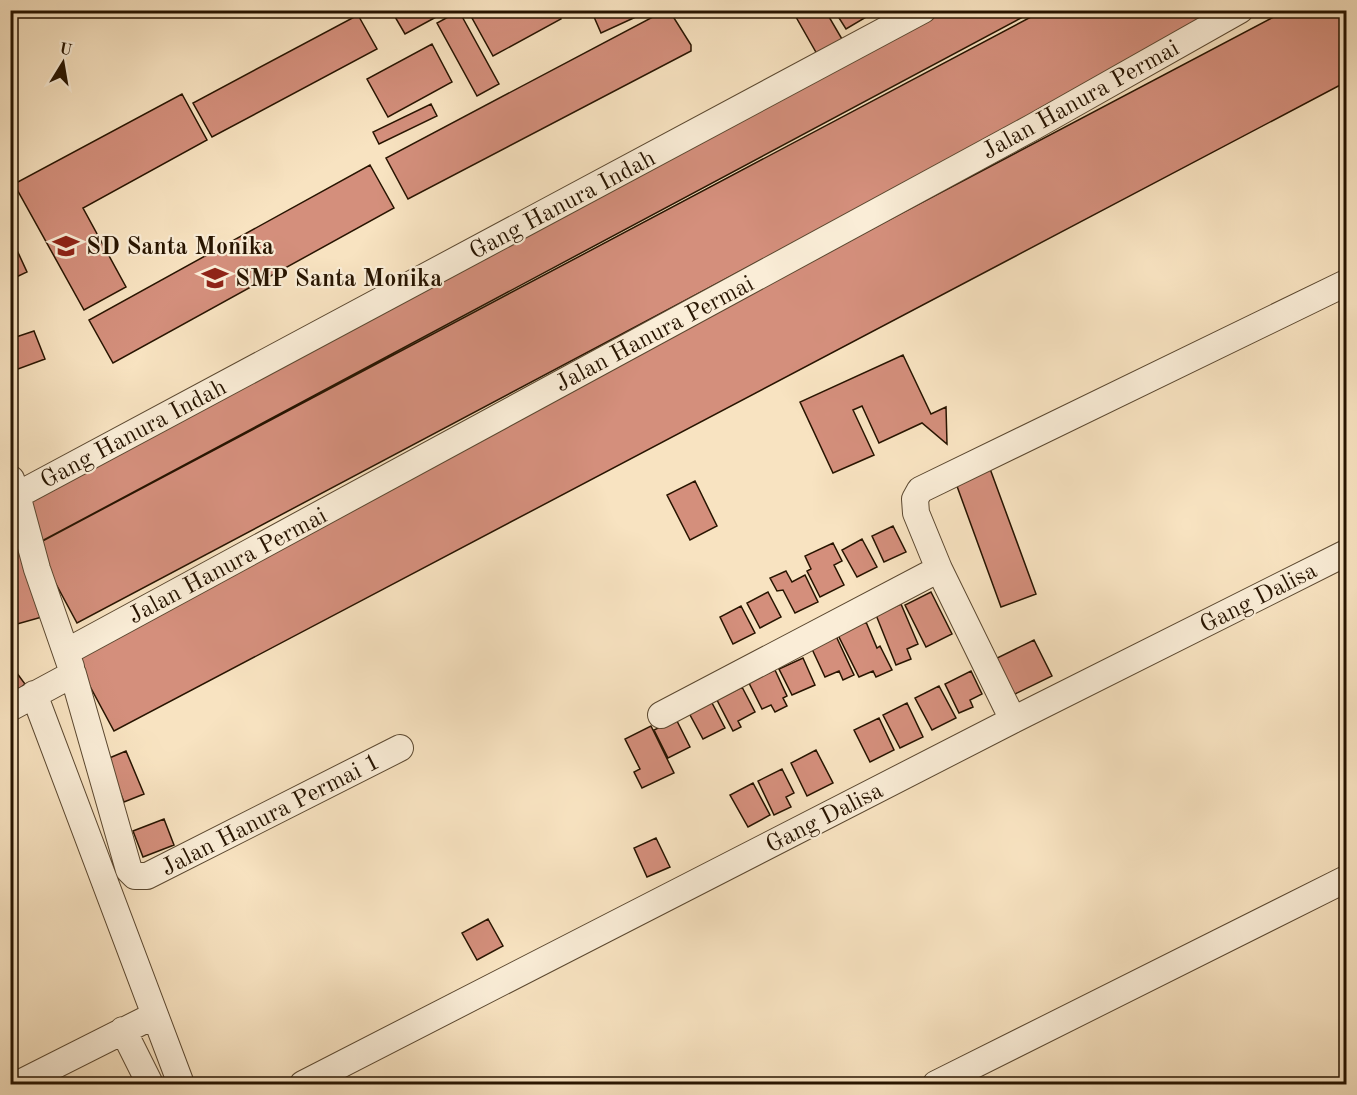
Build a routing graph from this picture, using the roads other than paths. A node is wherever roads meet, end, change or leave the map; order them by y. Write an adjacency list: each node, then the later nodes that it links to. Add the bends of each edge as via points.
1 (923, 10): 4 (street, Gang Hanura Indah)
2 (1240, 10): 7 (street, Jalan Hanura Permai)
3 (1347, 283): 6 (street, via 920,490 915,499 916,513)
4 (13, 491): 7 (street)
5 (1347, 553): 11 (street, Gang Dalisa)
6 (939, 569): 10 (street); 11 (street)
7 (69, 663): 8 (street); 12 (street, Jalan Hanura Permai 1, via 129,870 135,876 147,876)
8 (34, 694): 9 (street); 14 (street)
9 (10, 708)
10 (661, 715)
11 (1013, 720): 19 (street, Gang Dalisa)
12 (400, 747)
13 (1347, 879): 20 (street)
14 (155, 1015): 15 (street); 18 (street)
15 (123, 1030): 16 (street); 17 (street)
16 (18, 1084)
17 (150, 1084)
18 (181, 1084)
19 (303, 1084)
20 (936, 1084)

